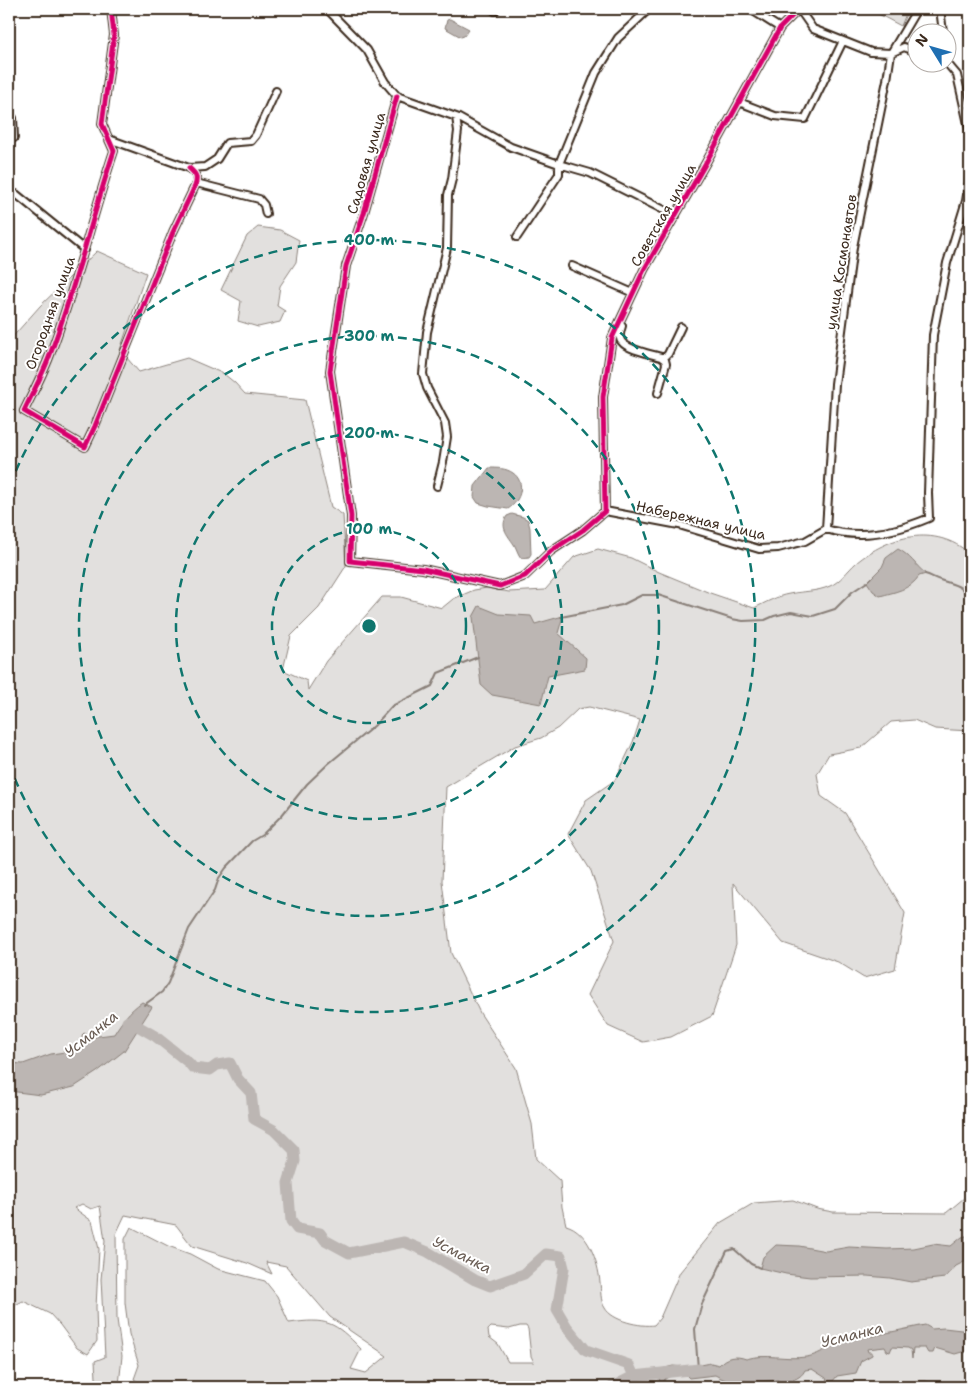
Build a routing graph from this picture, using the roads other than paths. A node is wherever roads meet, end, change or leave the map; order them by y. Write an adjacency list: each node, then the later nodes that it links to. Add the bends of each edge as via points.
1 (111, 9): 21 (street, via 114,35 102,124)
2 (327, 9): 15 (street, via 367,50)
3 (649, 9): 22 (street, via 618,38 596,73)
4 (750, 9): 9 (street)
5 (799, 9): 9 (street, Советская улица); 10 (street, via 813,29)
6 (917, 9): 12 (street, улица Космонавтов)
7 (940, 9): 8 (street)
8 (942, 22)
9 (780, 28): 16 (street, Советская улица)
10 (843, 41): 12 (street, via 871,52); 16 (street, via 805,119 775,116)
11 (906, 48): 12 (street)
12 (891, 53): 39 (street, улица Космонавтов, via 854,247 835,384)
13 (953, 72): 19 (street)
14 (276, 91): 23 (street, via 251,141 227,143 217,159 205,167)
15 (397, 96): 18 (street); 38 (street, Садовая улица, via 346,266 330,371 351,516 350,562 423,569 500,586 525,576 551,551)
16 (739, 102): 28 (street, Советская улица)
17 (9, 115): 20 (street, via 13,118)
18 (456, 117): 22 (street, via 511,147); 37 (street, via 458,130 448,195 447,248 427,332 423,374 445,422 447,437)
19 (970, 133)
20 (14, 138)
21 (109, 139): 23 (street); 30 (street, Огородняя улица, via 114,150)
22 (559, 164): 28 (street, via 590,173); 29 (street, via 559,174)
23 (189, 168): 25 (street, via 196,174)
24 (970, 176): 39 (street, via 966,200 946,263 933,335 929,518 907,527 873,534)
25 (196, 183): 27 (street, via 259,199); 30 (street, Огородняя улица, via 85,447 24,411 51,353)
26 (9, 191): 30 (street)
27 (266, 214)
28 (676, 216): 32 (street, Советская улица)
29 (517, 237)
30 (85, 250)
31 (572, 266): 32 (street)
32 (633, 294): 33 (street, Советская улица)
33 (619, 323): 35 (street, via 622,342); 38 (street, Советская улица, via 612,338 604,397)
34 (681, 327): 35 (street, via 668,354)
35 (661, 357): 36 (street, via 666,364)
36 (658, 393)
37 (436, 486)
38 (605, 512): 39 (street, Набережная улица, via 680,525 759,549 805,541)
39 (826, 529)

